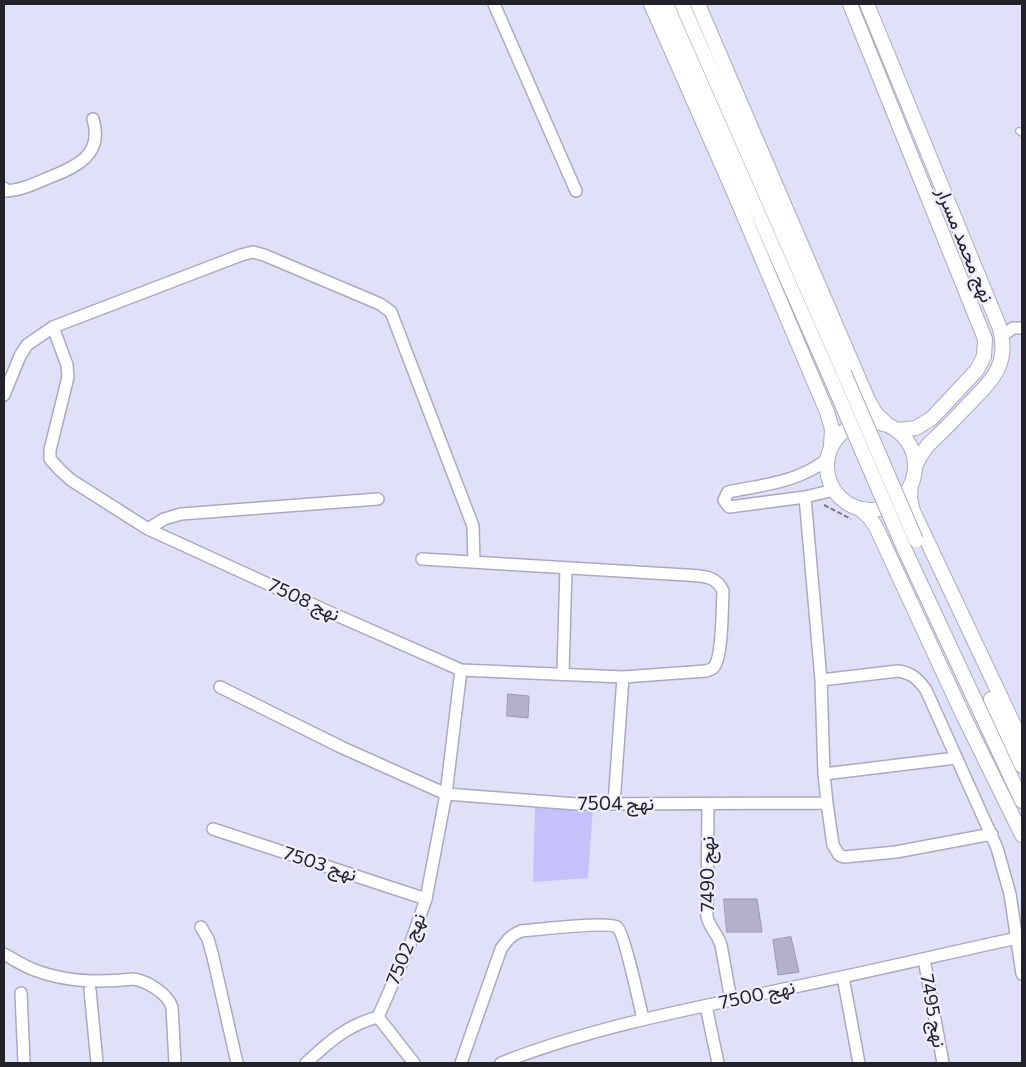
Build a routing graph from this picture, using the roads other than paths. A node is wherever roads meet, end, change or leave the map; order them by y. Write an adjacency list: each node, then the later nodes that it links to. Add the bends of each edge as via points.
1 (494, 4): 10 (street)
2 (651, 4): 17 (street, via 827,412 832,429)
3 (666, 4): 14 (street)
4 (682, 4): 14 (street)
5 (698, 4): 16 (street, via 868,400 876,414)
6 (850, 4): 16 (street, نهج محمد مسرار, via 984,339 984,356 977,370 932,418 916,428)
7 (867, 4): 13 (street, نهج محمد مسرار)
8 (94, 119): 9 (street, via 97,131 87,158 65,171 18,190 7,191)
9 (4, 188)
10 (576, 191)
11 (53, 327): 15 (street, via 27,345); 24 (street, نهج 7508, via 67,365 68,378 50,458 71,480); 26 (street, via 254,252 380,304 392,312 471,521)
12 (1022, 328): 13 (street, via 1013,328)
13 (1002, 336): 18 (street, نهج محمد مسرار, via 1002,356 996,374 928,445)
14 (838, 376): 35 (street, bridge); 38 (street, bridge, via 903,546)
15 (4, 395)
16 (893, 428): 17 (street, via 874,421 852,426 840,434); 18 (street, via 908,442)
17 (829, 452): 20 (street, via 828,475); 21 (street, via 810,471 794,478 728,492 724,500 730,507)
18 (915, 466): 19 (street)
19 (911, 484): 23 (street, via 903,497 890,506 875,510); 33 (street, via 913,511)
20 (834, 490): 21 (street); 23 (street, via 845,502)
21 (805, 497): 31 (street)
22 (378, 499): 24 (street, via 181,514)
23 (860, 508): 44 (street, via 876,527)
24 (148, 529): 28 (street, نهج 7508)
25 (422, 560): 26 (street)
26 (474, 562): 27 (street)
27 (566, 568): 29 (street); 30 (street, via 703,576 720,584 723,590 720,644 713,668 693,673)
28 (461, 670): 29 (street); 37 (street, نهج 7502)
29 (564, 673): 30 (street)
30 (623, 677): 40 (street)
31 (821, 680): 34 (street, via 887,672 912,675 926,690); 36 (street)
32 (220, 687): 37 (street, نهج 7504)
33 (1022, 742)
34 (956, 758): 36 (street); 43 (street)
35 (1022, 766)
36 (824, 774): 39 (street)
37 (446, 794): 40 (street, نهج 7504, via 529,802); 45 (street, نهج 7502)
38 (1022, 801)
39 (827, 803): 41 (street, نهج 7504); 43 (street, via 833,845 844,857 896,852)
40 (614, 804): 41 (street, نهج 7504)
41 (708, 804): 54 (street, نهج 7490, via 708,916 721,945)
42 (214, 829): 45 (street, نهج 7503)
43 (992, 834): 47 (street, via 1006,878)
44 (1022, 835)
45 (426, 899): 56 (street, نهج 7502)
46 (202, 927): 61 (street, via 214,956)
47 (1017, 938): 49 (street, نهج 7500); 50 (street)
48 (4, 954): 60 (street, via 33,969 77,980 140,980 163,994 172,1007)
49 (924, 959): 51 (street, نهج 7500); 68 (street, نهج 7495)
50 (1022, 974)
51 (843, 977): 54 (street, نهج 7500); 67 (street)
52 (90, 990): 59 (street)
53 (21, 993): 58 (street)
54 (731, 1000): 55 (street, نهج 7500)
55 (706, 1006): 57 (street, نهج 7500); 66 (street)
56 (378, 1017): 62 (street, via 348,1028); 63 (street)
57 (644, 1019): 64 (street, via 618,928 603,925 521,931 513,934 501,949); 65 (street, نهج 7500)
58 (24, 1063)
59 (97, 1063)
60 (175, 1063)
61 (237, 1063)
62 (306, 1063)
63 (414, 1063)
64 (461, 1063)
65 (501, 1063)
66 (718, 1063)
67 (857, 1063)
68 (943, 1063)

